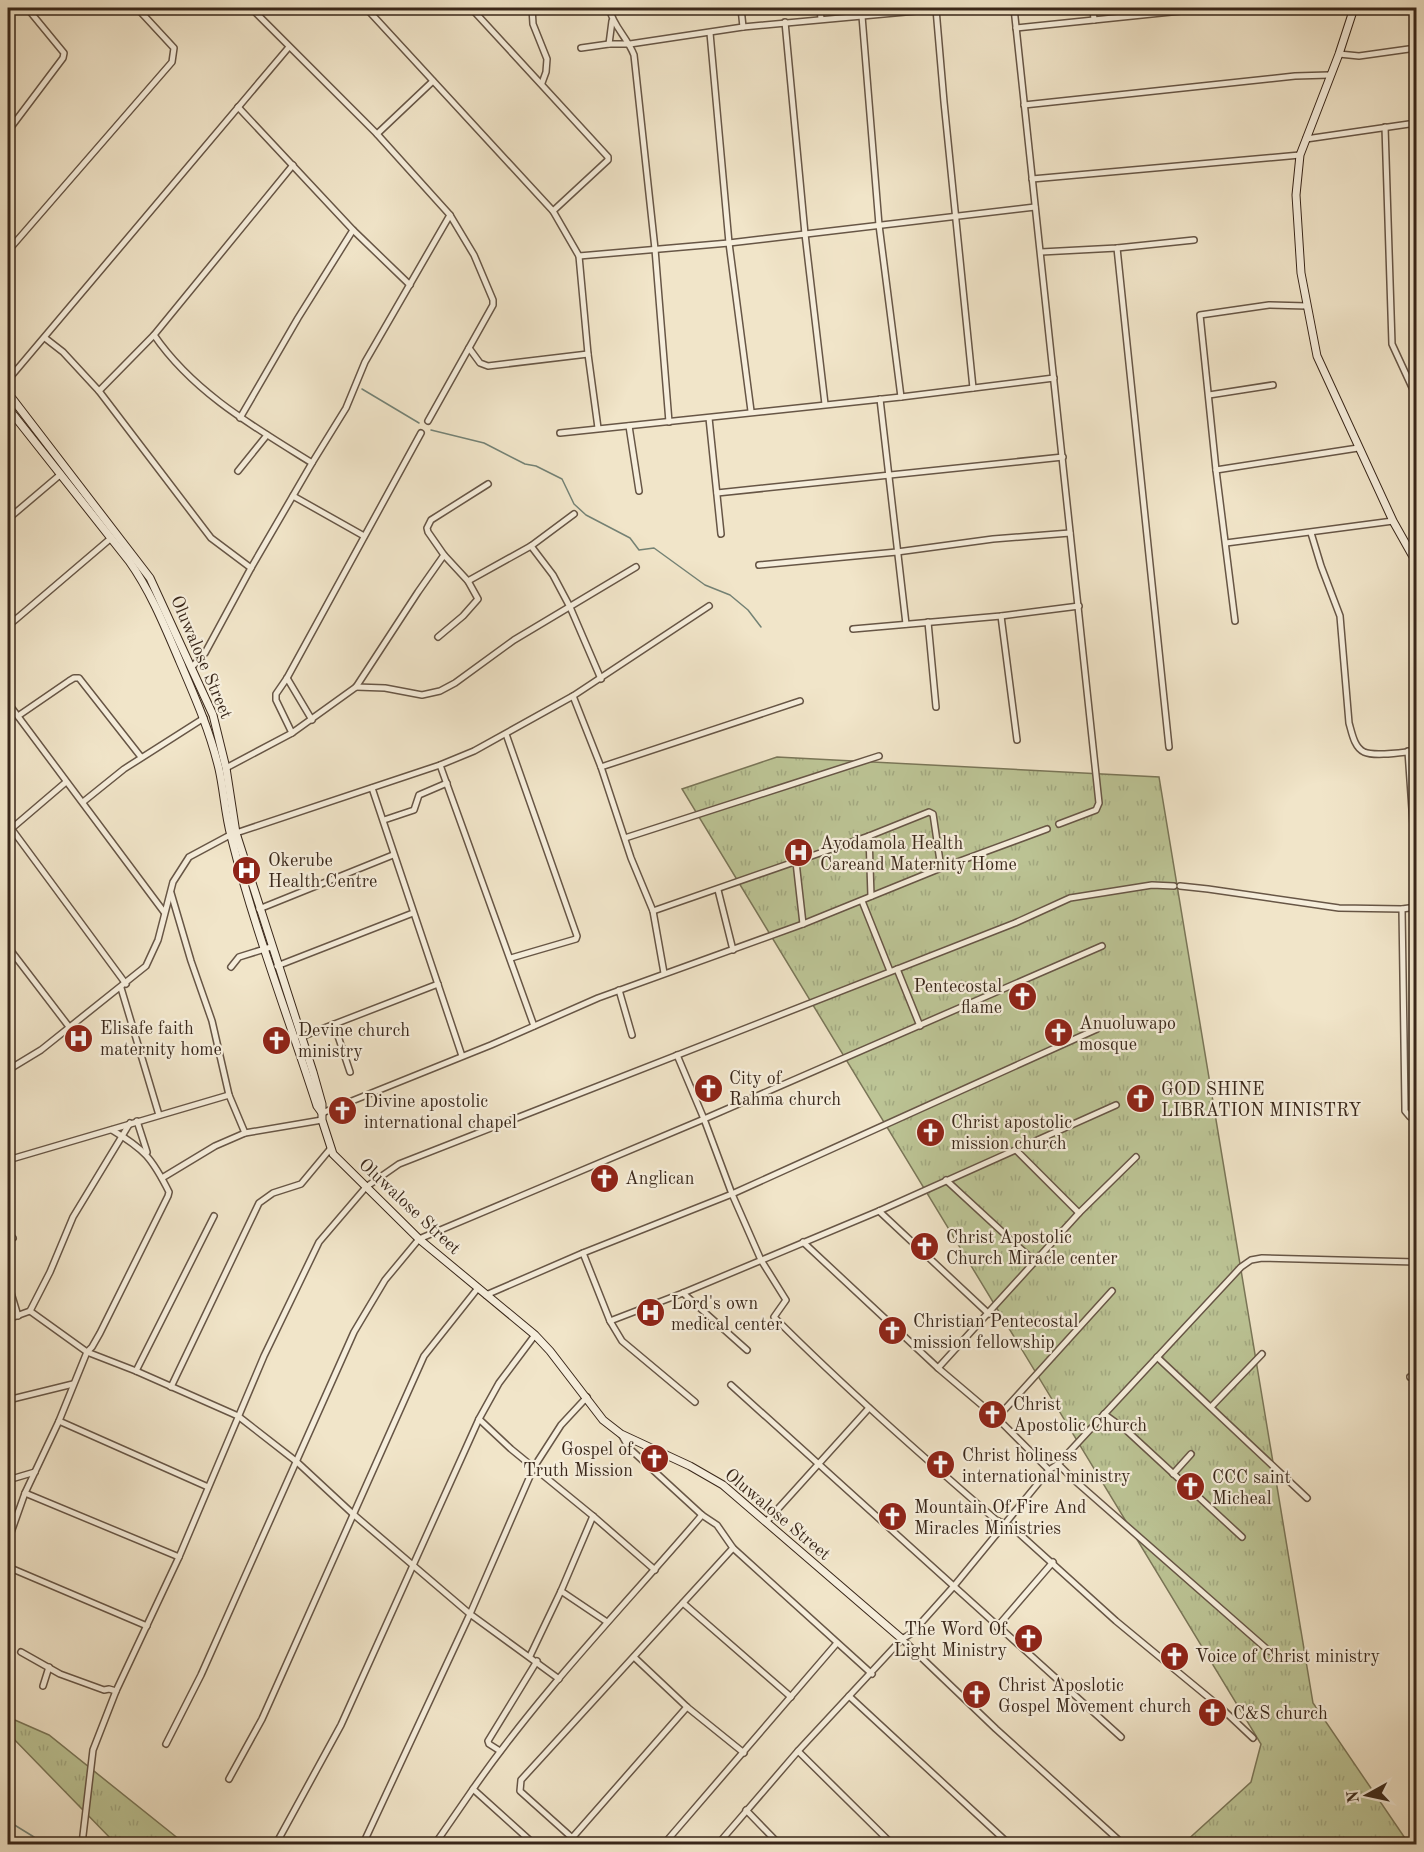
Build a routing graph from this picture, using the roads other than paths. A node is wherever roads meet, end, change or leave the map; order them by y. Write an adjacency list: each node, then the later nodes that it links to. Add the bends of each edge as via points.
1 (27, 8): 39 (street, via 64,53)
2 (137, 8): 56 (street, via 174,48 172,62)
3 (251, 8): 28 (street)
4 (366, 8): 33 (street)
5 (471, 8): 34 (street)
6 (532, 8): 34 (street, via 533,24 547,59)
7 (609, 8): 21 (street)
8 (741, 8): 23 (street)
9 (820, 8): 19 (street)
10 (949, 8): 15 (street)
11 (1014, 8): 24 (street)
12 (1093, 8): 20 (street)
13 (1210, 8): 17 (street)
14 (1354, 8): 31 (street)
15 (936, 9): 16 (street); 48 (street)
16 (895, 10): 18 (street)
17 (1171, 10): 20 (street)
18 (862, 16): 19 (street); 49 (street)
19 (821, 18): 22 (street)
20 (1094, 20): 24 (street)
21 (612, 21): 26 (street); 27 (street)
22 (785, 22): 23 (street); 51 (street)
23 (743, 27): 25 (street)
24 (1016, 28): 35 (street)
25 (710, 33): 27 (street); 53 (street)
26 (609, 44): 27 (street); 29 (street)
27 (630, 44): 55 (street)
28 (288, 47): 36 (street); 40 (street)
29 (581, 48)
30 (1416, 48): 31 (street, via 1359,56)
31 (1339, 54): 32 (street)
32 (1329, 75): 35 (street); 41 (street)
33 (434, 81): 40 (street); 46 (street)
34 (542, 83): 46 (street, via 608,157)
35 (1024, 105): 44 (street)
36 (238, 107): 43 (street); 62 (street)
37 (1416, 123): 38 (street)
38 (1385, 127): 41 (street); 72 (street, via 1392,344)
39 (8, 131)
40 (377, 134): 47 (street)
41 (1306, 139): 42 (street)
42 (1300, 155): 44 (street); 60 (street, via 1296,195)
43 (293, 165): 50 (street); 61 (street)
44 (1032, 179): 45 (street)
45 (1035, 207): 48 (street); 57 (street)
46 (553, 211): 58 (street)
47 (450, 215): 59 (street); 63 (street, via 474,255 494,303)
48 (956, 217): 49 (street); 68 (street)
49 (879, 225): 51 (street); 73 (street)
50 (353, 230): 59 (street); 78 (street)
51 (805, 234): 53 (street); 75 (street)
52 (1194, 240): 54 (street)
53 (729, 243): 55 (street); 77 (street)
54 (1117, 248): 57 (street); 140 (street)
55 (655, 249): 58 (street); 81 (street)
56 (8, 251)
57 (1041, 252): 65 (street)
58 (579, 256): 64 (street)
59 (410, 285): 89 (street, via 365,362 346,408)
60 (1307, 306): 71 (street, via 1269,305 1200,315); 87 (street, via 1317,357)
61 (153, 335): 69 (street); 78 (street, via 178,367)
62 (45, 338): 66 (street); 69 (street)
63 (469, 348): 64 (street, via 480,363 488,366); 80 (street)
64 (588, 354): 83 (street)
65 (1054, 378): 68 (street); 88 (street)
66 (8, 380)
67 (1273, 385): 71 (street)
68 (973, 388): 73 (street)
69 (99, 391): 114 (street, via 211,538)
70 (8, 393): 95 (street, Oluwalose Street)
71 (1209, 395): 90 (street)
72 (1416, 396)
73 (901, 397): 74 (street)
74 (880, 399): 75 (street); 93 (street)
75 (825, 404): 77 (street)
76 (8, 408): 92 (street, Oluwalose Street)
77 (751, 411): 79 (street)
78 (240, 418): 86 (street)
79 (709, 418): 81 (street); 97 (street)
80 (428, 421)
81 (669, 422): 82 (street)
82 (629, 426): 83 (street); 96 (street)
83 (597, 428): 85 (street)
84 (421, 433): 105 (street)
85 (560, 433)
86 (267, 435): 89 (street); 91 (street)
87 (1358, 447): 90 (street); 101 (street)
88 (1063, 457): 93 (street); 102 (street)
89 (312, 463): 98 (street)
90 (1216, 470): 107 (street)
91 (237, 471)
92 (61, 474): 95 (street, Oluwalose Street); 100 (street)
93 (889, 475): 97 (street); 109 (street)
94 (488, 484): 110 (street, via 432,520 427,530)
95 (78, 490): 106 (street, Oluwalose Street); 126 (street, Oluwalose Street, via 150,578)
96 (639, 491)
97 (717, 493): 104 (street)
98 (293, 496): 105 (street); 114 (street)
99 (574, 514): 108 (street)
100 (8, 519)
101 (1393, 521): 103 (street); 111 (street)
102 (1070, 533): 109 (street); 117 (street)
103 (1311, 533): 107 (street); 141 (street, via 1340,615 1349,723 1354,739 1364,752)
104 (721, 534)
105 (364, 536): 127 (street)
106 (110, 539): 123 (street); 135 (street, Oluwalose Street, via 143,580)
107 (1226, 543): 120 (street)
108 (531, 546): 115 (street); 118 (street)
109 (897, 552): 112 (street); 122 (street)
110 (444, 555): 115 (street); 129 (street)
111 (1416, 562)
112 (759, 565)
113 (636, 567): 118 (street)
114 (251, 568): 126 (street, via 205,652)
115 (468, 581): 125 (street, via 478,598)
116 (709, 606): 128 (street)
117 (1079, 606): 119 (street); 153 (street, via 1099,803 1096,810)
118 (570, 607): 128 (street); 129 (street, via 440,691 422,695)
119 (1001, 616): 121 (street); 139 (street)
120 (1235, 621)
121 (928, 622): 122 (street); 133 (street)
122 (906, 624): 124 (street)
123 (8, 626)
124 (853, 629)
125 (438, 637)
126 (191, 668): 147 (street, Oluwalose Street, via 213,715)
127 (287, 678): 136 (street); 137 (street, via 275,697)
128 (601, 679): 130 (street)
129 (356, 687): 136 (street)
130 (573, 696): 138 (street); 146 (street)
131 (801, 701): 146 (street)
132 (8, 703): 134 (street)
133 (936, 707)
134 (18, 716): 144 (street, via 79,678); 148 (street)
135 (204, 718): 144 (street); 156 (street, Oluwalose Street)
136 (312, 720): 137 (street)
137 (292, 733): 147 (street)
138 (506, 734): 145 (street); 178 (street, via 577,936)
139 (1017, 740)
140 (1169, 747)
141 (1408, 751): 142 (street); 161 (street)
142 (1416, 751)
143 (879, 756): 158 (street)
144 (141, 758): 151 (street)
145 (440, 765): 149 (street); 150 (street)
146 (601, 767): 158 (street)
147 (226, 768): 156 (street, Oluwalose Street)
148 (66, 782): 151 (street); 154 (street)
149 (447, 783): 152 (street, via 418,795 414,810); 178 (street)
150 (372, 788): 152 (street); 156 (street)
151 (83, 802): 171 (street)
152 (384, 820): 159 (street)
153 (1059, 824)
154 (9, 826): 184 (street)
155 (1047, 830): 162 (street)
156 (233, 834): 164 (street, via 189,857 177,873); 168 (street, Oluwalose Street); 176 (street, Oluwalose Street)
157 (869, 836): 160 (street); 162 (street, via 932,812); 165 (street)
158 (626, 838): 170 (street)
159 (393, 855): 168 (street); 172 (street)
160 (796, 862): 163 (street); 173 (street)
161 (1416, 867)
162 (941, 868): 165 (street)
163 (718, 890): 170 (street); 177 (street)
164 (171, 891): 171 (street); 197 (street, via 212,1021)
165 (871, 896): 166 (street)
166 (862, 901): 173 (street); 181 (street)
167 (1416, 907): 169 (street)
168 (259, 909): 176 (street, Oluwalose Street)
169 (1402, 909): 181 (street, via 1339,908 1152,885 1070,898); 201 (street, via 1405,1107 1407,1114)
170 (653, 911): 182 (street)
171 (164, 912): 184 (street, via 152,957)
172 (413, 913): 179 (street); 183 (street)
173 (803, 924): 177 (street)
174 (1102, 946): 188 (street)
175 (8, 947): 189 (street)
176 (268, 948): 179 (street, Oluwalose Street); 180 (street, via 239,957); 200 (street, Oluwalose Street, via 294,1039)
177 (733, 950): 182 (street)
178 (511, 958): 187 (street)
179 (277, 966): 192 (street, Oluwalose Street)
180 (231, 967)
181 (893, 970): 188 (street); 193 (street)
182 (664, 973): 185 (street)
183 (438, 984): 186 (street); 194 (street)
184 (123, 986): 189 (street); 199 (street)
185 (619, 990): 187 (street); 191 (street)
186 (334, 1024): 192 (street); 196 (street)
187 (534, 1026): 194 (street)
188 (920, 1026): 202 (street)
189 (70, 1028): 195 (street)
190 (1097, 1029): 215 (street)
191 (632, 1035)
192 (301, 1036): 200 (street, Oluwalose Street, via 322,1104)
193 (677, 1055): 202 (street); 214 (street, via 399,1164)
194 (462, 1056): 200 (street)
195 (8, 1070)
196 (350, 1071)
197 (230, 1095): 199 (street); 205 (street)
198 (1116, 1105): 208 (street)
199 (159, 1115): 203 (street)
200 (322, 1116): 205 (street); 207 (street, Oluwalose Street)
201 (1416, 1116)
202 (704, 1119): 215 (street); 219 (street)
203 (134, 1122): 204 (street); 206 (street); 209 (street)
204 (112, 1130): 206 (street); 211 (street)
205 (245, 1133): 212 (street)
206 (122, 1136): 209 (street); 230 (street, via 73,1217)
207 (330, 1148): 214 (street, Oluwalose Street); 244 (street, via 301,1184 273,1193 259,1203)
208 (1016, 1150): 213 (street); 217 (street)
209 (148, 1156): 212 (street)
210 (1136, 1157): 217 (street)
211 (8, 1160)
212 (162, 1178): 237 (street, via 168,1197)
213 (946, 1180): 216 (street); 223 (street)
214 (366, 1187): 219 (street, Oluwalose Street); 251 (street, via 319,1242)
215 (732, 1194): 221 (street); 222 (street)
216 (879, 1211): 220 (street); 231 (street)
217 (1079, 1213): 223 (street)
218 (214, 1216): 241 (street)
219 (419, 1239): 226 (street, Oluwalose Street); 257 (street, via 384,1280 354,1332)
220 (803, 1242): 222 (street); 240 (street)
221 (583, 1254): 229 (street); 234 (street)
222 (761, 1260): 228 (street); 249 (street, via 786,1300 774,1317)
223 (1035, 1262): 231 (street)
224 (1416, 1262): 239 (street, via 1251,1260 1225,1282)
225 (8, 1283): 232 (street)
226 (478, 1288): 229 (street, Oluwalose Street); 268 (street, via 424,1356)
227 (1112, 1291): 252 (street)
228 (683, 1293): 234 (street); 236 (street)
229 (486, 1295): 235 (street, Oluwalose Street)
230 (30, 1311): 232 (street); 237 (street)
231 (989, 1314): 240 (street)
232 (18, 1316): 233 (street)
233 (8, 1319)
234 (610, 1321): 247 (street, via 622,1341)
235 (536, 1335): 245 (street, Oluwalose Street); 253 (street, via 499,1383)
236 (747, 1350)
237 (87, 1352): 241 (street); 242 (street)
238 (1262, 1354): 248 (street)
239 (1157, 1358): 248 (street); 250 (street)
240 (938, 1368): 252 (street)
241 (136, 1371): 244 (street)
242 (73, 1384): 246 (street); 254 (street)
243 (731, 1385): 258 (street)
244 (171, 1387): 251 (street)
245 (586, 1397): 255 (street, Oluwalose Street, via 603,1420); 260 (street, via 561,1425)
246 (8, 1400)
247 (695, 1402)
248 (1211, 1407): 267 (street)
249 (869, 1408): 258 (street); 272 (street, via 996,1520)
250 (1104, 1414): 259 (street); 263 (street)
251 (238, 1416): 257 (street); 265 (street)
252 (997, 1418): 261 (street)
253 (479, 1419): 260 (street); 278 (street)
254 (59, 1421): 262 (street); 265 (street)
255 (621, 1434): 269 (street, via 628,1448); 271 (street, Oluwalose Street, via 707,1475)
256 (1191, 1454): 263 (street)
257 (297, 1462): 268 (street); 305 (street)
258 (819, 1463): 271 (street); 281 (street)
259 (1058, 1464): 261 (street); 290 (street)
260 (534, 1467): 270 (street); 284 (street)
261 (1049, 1470): 272 (street)
262 (35, 1472): 264 (street); 266 (street)
263 (1173, 1474): 273 (street)
264 (8, 1480)
265 (208, 1487): 276 (street)
266 (25, 1493): 274 (street); 276 (street)
267 (1307, 1498)
268 (353, 1514): 278 (street); 309 (street, via 262,1719)
269 (702, 1515): 275 (street, via 717,1525); 280 (street)
270 (593, 1516): 280 (street); 282 (street)
271 (767, 1521): 288 (street, Oluwalose Street)
272 (1005, 1523): 277 (street); 281 (street)
273 (1242, 1537)
274 (8, 1541)
275 (733, 1548): 283 (street); 289 (street)
276 (179, 1557): 286 (street)
277 (1053, 1562): 287 (street); 304 (street)
278 (413, 1564): 284 (street); 314 (street, via 342,1725)
279 (8, 1567): 286 (street)
280 (655, 1570): 285 (street)
281 (954, 1586): 287 (street); 288 (street)
282 (561, 1591): 285 (street); 292 (street)
283 (683, 1603): 293 (street); 301 (street)
284 (470, 1614): 292 (street); 315 (street)
285 (607, 1622): 297 (street)
286 (147, 1626): 299 (street)
287 (998, 1626): 303 (street)
288 (902, 1639): 296 (street); 324 (street, Oluwalose Street)
289 (837, 1643): 296 (street); 301 (street)
290 (1269, 1651)
291 (21, 1652): 295 (street)
292 (530, 1656): 294 (street)
293 (634, 1657): 302 (street); 312 (street, via 521,1780 520,1791)
294 (537, 1661): 297 (street); 306 (street, via 488,1741)
295 (49, 1667): 298 (street); 299 (street, via 104,1690)
296 (872, 1674): 300 (street)
297 (559, 1679): 306 (street)
298 (43, 1686)
299 (116, 1691): 313 (street, via 93,1750)
300 (849, 1696): 307 (street); 323 (street)
301 (791, 1698): 308 (street)
302 (687, 1707): 308 (street); 312 (street)
303 (1121, 1737)
304 (1253, 1738)
305 (166, 1744)
306 (500, 1751): 310 (street)
307 (798, 1751): 311 (street); 322 (street)
308 (744, 1753): 319 (street)
309 (230, 1779)
310 (473, 1789): 316 (street); 317 (street)
311 (746, 1810): 320 (street); 321 (street)
312 (572, 1838): 318 (street)
313 (82, 1845)
314 (276, 1845)
315 (363, 1845)
316 (435, 1845)
317 (534, 1845)
318 (579, 1845)
319 (664, 1845)
320 (718, 1845)
321 (779, 1845)
322 (892, 1845)
323 (1009, 1845)
324 (1123, 1845)

